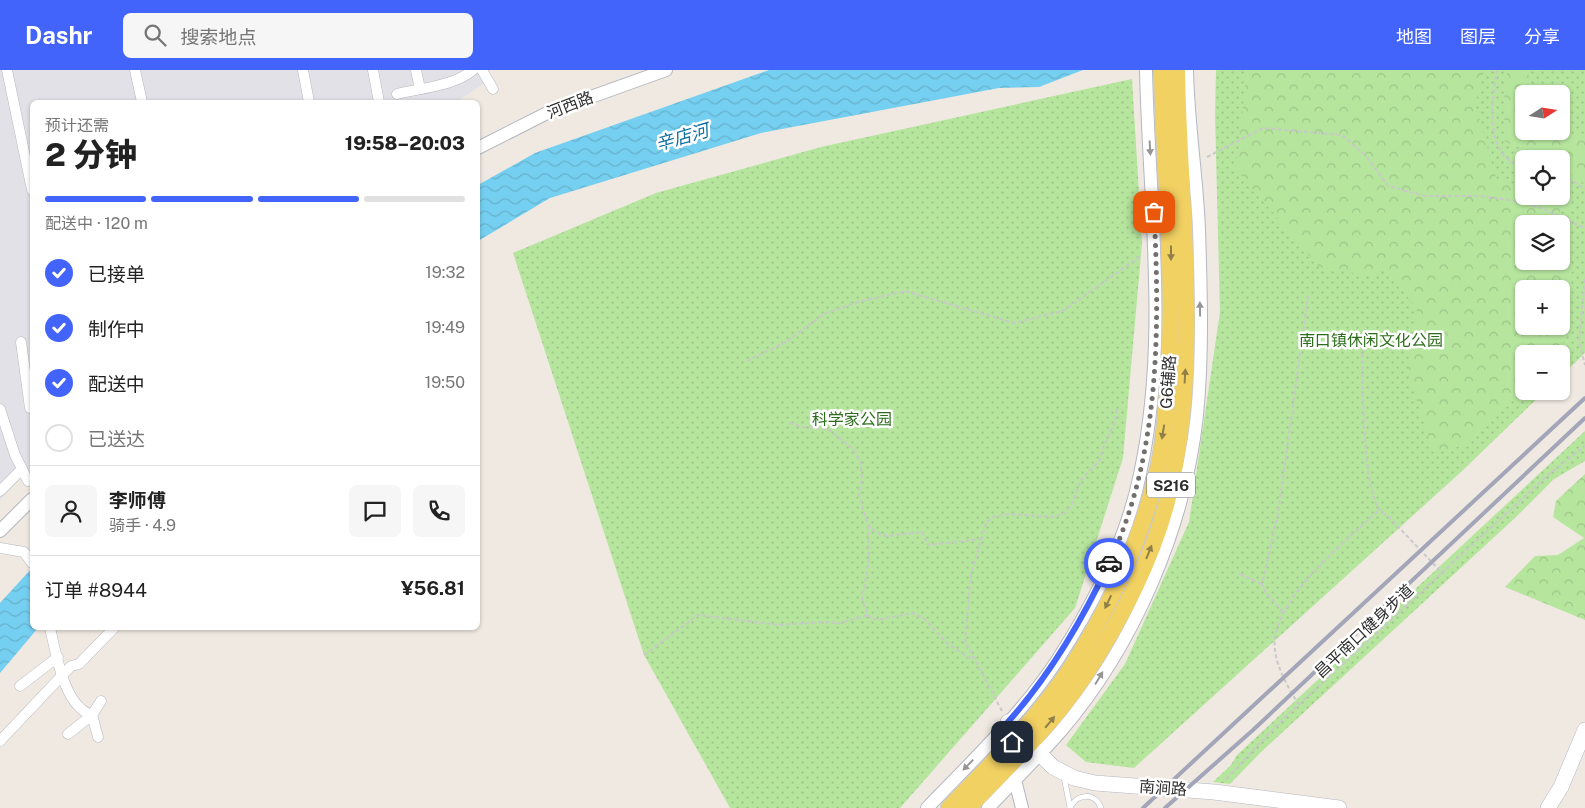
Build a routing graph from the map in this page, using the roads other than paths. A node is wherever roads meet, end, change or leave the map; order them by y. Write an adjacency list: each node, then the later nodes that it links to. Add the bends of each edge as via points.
1 (7, 70): 21 (street)
2 (135, 70): 17 (street)
3 (303, 70): 18 (street)
4 (373, 70): 19 (street)
5 (416, 70): 13 (street)
6 (473, 70): 13 (street, via 467,75)
7 (482, 70): 14 (street)
8 (666, 70): 20 (street, 河西路, via 549,112)
9 (1146, 70): 16 (street)
10 (1162, 70): 16 (main road, G6辅路 / S216)
11 (1177, 70): 16 (main road, G6辅路 / S216)
12 (1187, 70): 16 (street)
13 (420, 89): 15 (street)
14 (492, 89)
15 (397, 94)
16 (1169, 99): 42 (street, G6辅路 / S216, one-way to 42, via 1155,246 1155,340 1150,412 1140,476 1120,540 1088,608 1027,701); 42 (main road, G6辅路 / S216, via 1171,341 1166,414 1156,479 1135,546 1102,616); 42 (street, G6辅路 / S216, one-way to 16, via 1061,732 1094,687 1128,631 1164,556 1186,485 1197,415 1201,342 1199,228 1194,164)
17 (142, 100)
18 (309, 100)
19 (380, 100)
20 (480, 147)
21 (30, 180)
22 (21, 342): 23 (street)
23 (30, 408)
24 (0, 409): 25 (street)
25 (22, 469): 26 (street); 27 (street)
26 (28, 481)
27 (0, 491)
28 (30, 501): 29 (street)
29 (0, 531)
30 (0, 548): 31 (street, via 24,552)
31 (30, 559)
32 (51, 630): 34 (street)
33 (112, 630): 35 (street, via 79,664 71,666)
34 (58, 657): 35 (street); 36 (street)
35 (63, 675): 38 (street, via 71,699 85,713); 43 (street)
36 (20, 686)
37 (101, 701): 38 (street)
38 (92, 715): 40 (street); 41 (street)
39 (1585, 730): 56 (main road, via 1561,787)
40 (68, 734)
41 (98, 737)
42 (1024, 738): 44 (main road, 南涧路); 45 (street, G6辅路 / S216); 48 (street, G6辅路 / S216, one-way to 48); 49 (main road, G6辅路 / S216); 50 (main road, G6辅路 / S216)
43 (0, 741)
44 (1063, 772): 46 (main road, 南涧路); 53 (lane)
45 (1015, 780): 51 (street, G6辅路 / S216); 52 (street)
46 (1095, 784): 47 (lane); 55 (main road, 南涧路, via 1214,792)
47 (1096, 800): 53 (lane, via 1081,797); 54 (lane)
48 (927, 808)
49 (949, 808)
50 (968, 808)
51 (988, 808)
52 (1022, 808)
53 (1070, 808)
54 (1101, 808)
55 (1339, 808)
56 (1548, 808)

